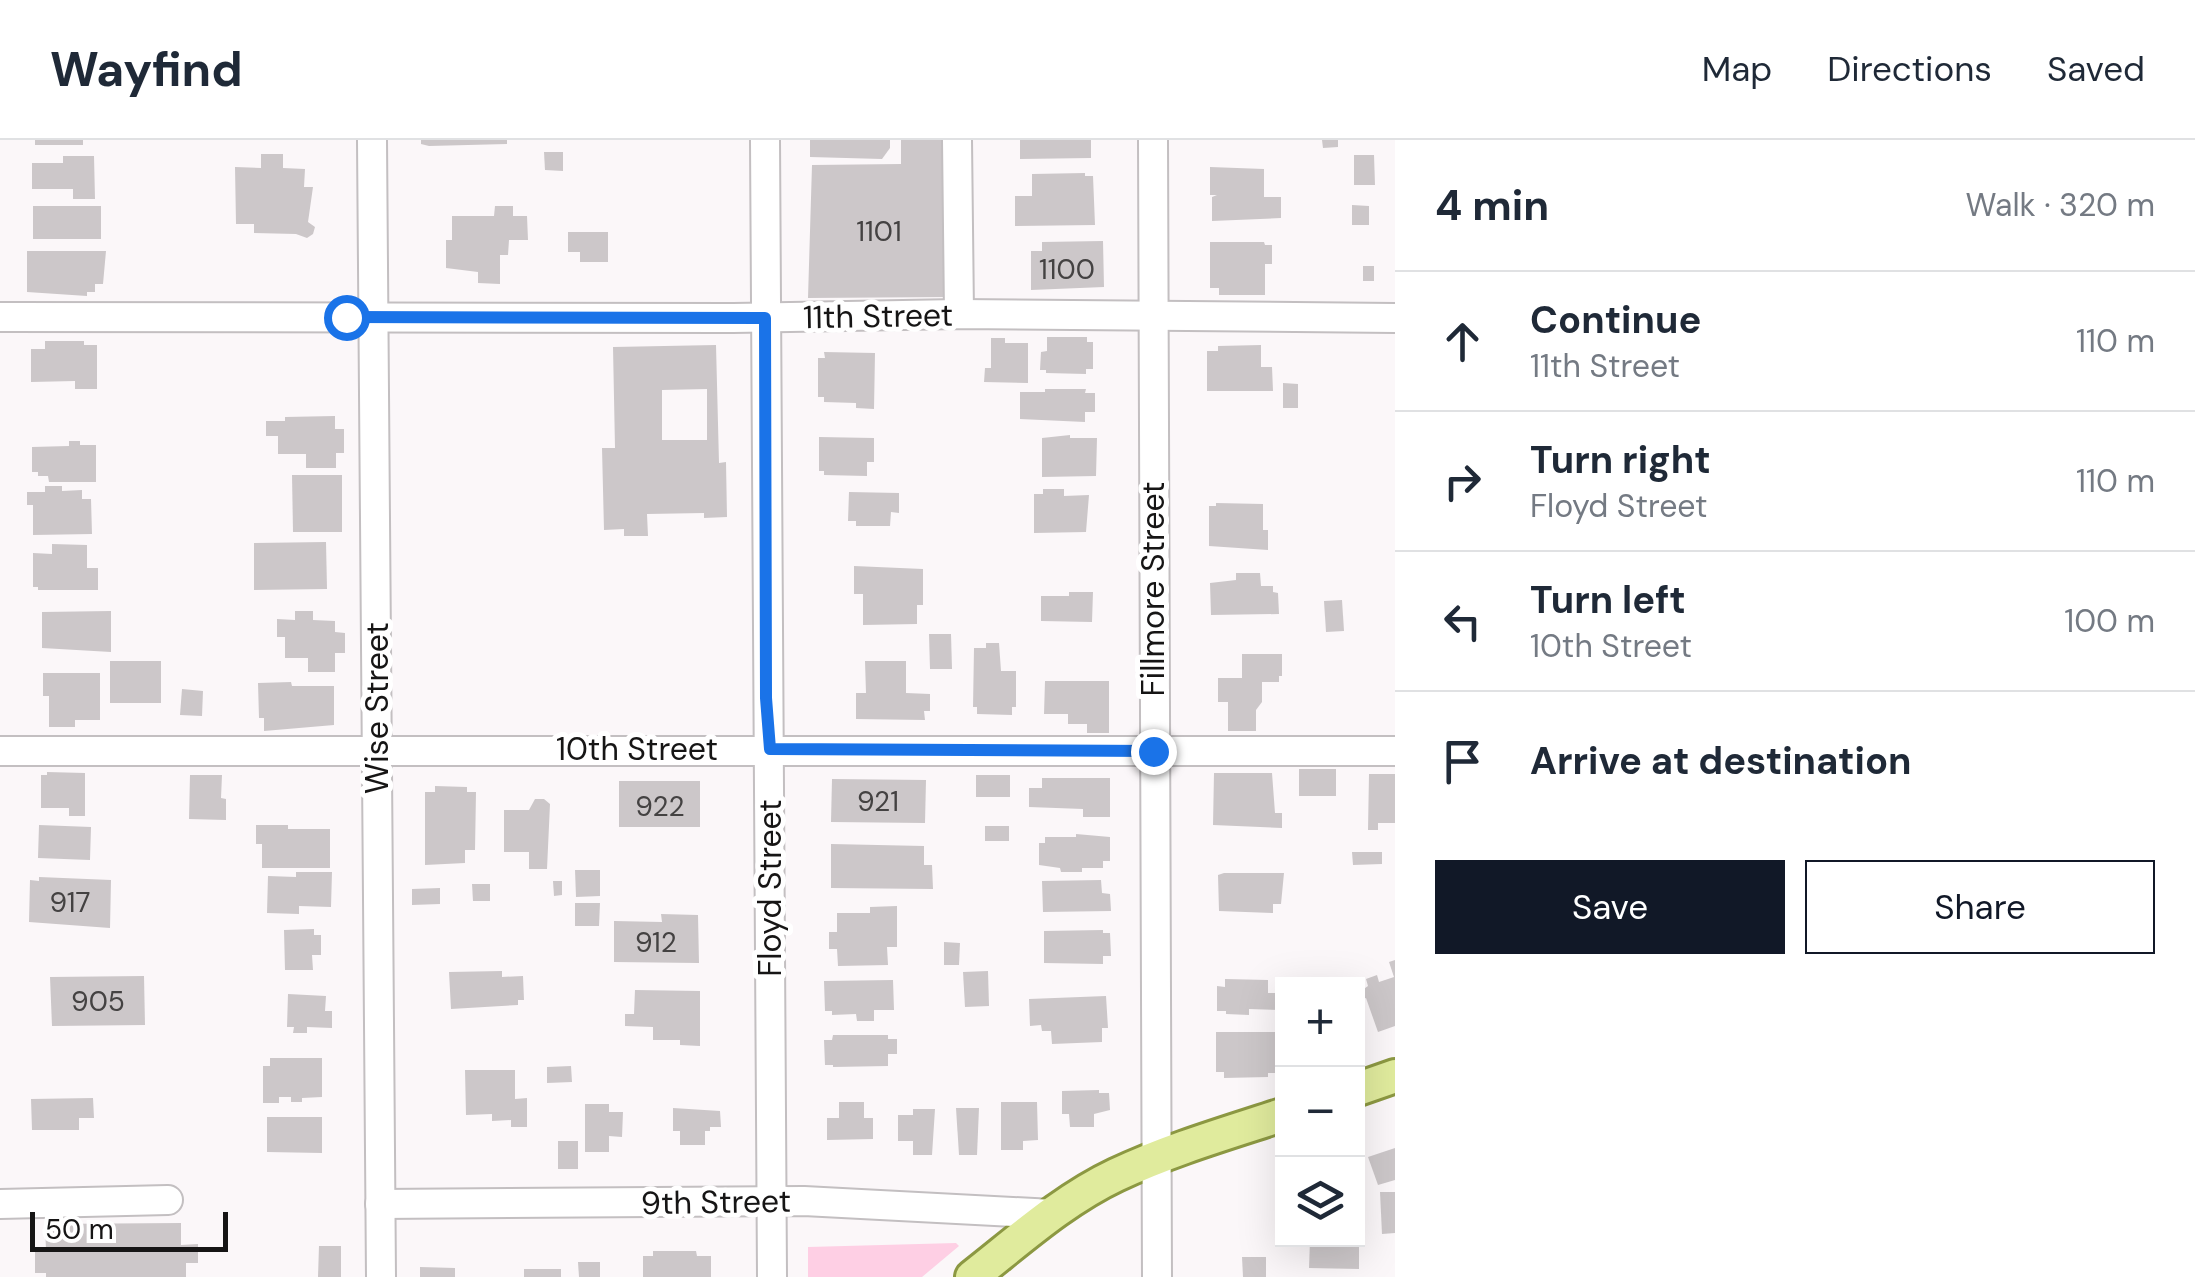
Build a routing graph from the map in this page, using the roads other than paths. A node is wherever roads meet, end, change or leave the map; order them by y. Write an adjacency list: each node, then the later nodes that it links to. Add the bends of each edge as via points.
1 (372, 140): 7 (street, Wise Street)
2 (765, 140): 9 (street, Floyd Street)
3 (957, 140): 5 (street)
4 (1153, 140): 6 (street, Fillmore Street)
5 (959, 314): 6 (street, 11th Street); 9 (street, 11th Street)
6 (1154, 314): 10 (street, 11th Street); 15 (street, Fillmore Street)
7 (374, 317): 8 (street, 11th Street); 9 (street, 11th Street); 12 (street, Wise Street)
8 (0, 318)
9 (765, 318): 11 (street, Floyd Street)
10 (1395, 318)
11 (770, 749): 12 (street, 10th Street); 15 (street, 10th Street); 21 (street, Floyd Street)
12 (378, 750): 14 (street, 10th Street); 23 (street, Wise Street)
13 (1395, 750): 15 (street, 10th Street)
14 (0, 751)
15 (1153, 751): 19 (street, Fillmore Street)
16 (1395, 1076): 17 (main road)
17 (1365, 1087)
18 (1275, 1116): 19 (main road)
19 (1156, 1158): 24 (main road); 28 (street, Fillmore Street)
20 (168, 1200): 22 (street)
21 (770, 1203): 23 (street, 9th Street); 24 (street, 9th Street); 26 (street, Floyd Street)
22 (0, 1204)
23 (380, 1204): 25 (street, Wise Street)
24 (1053, 1214): 27 (main road)
25 (380, 1277)
26 (772, 1277)
27 (972, 1277)
28 (1157, 1277)

